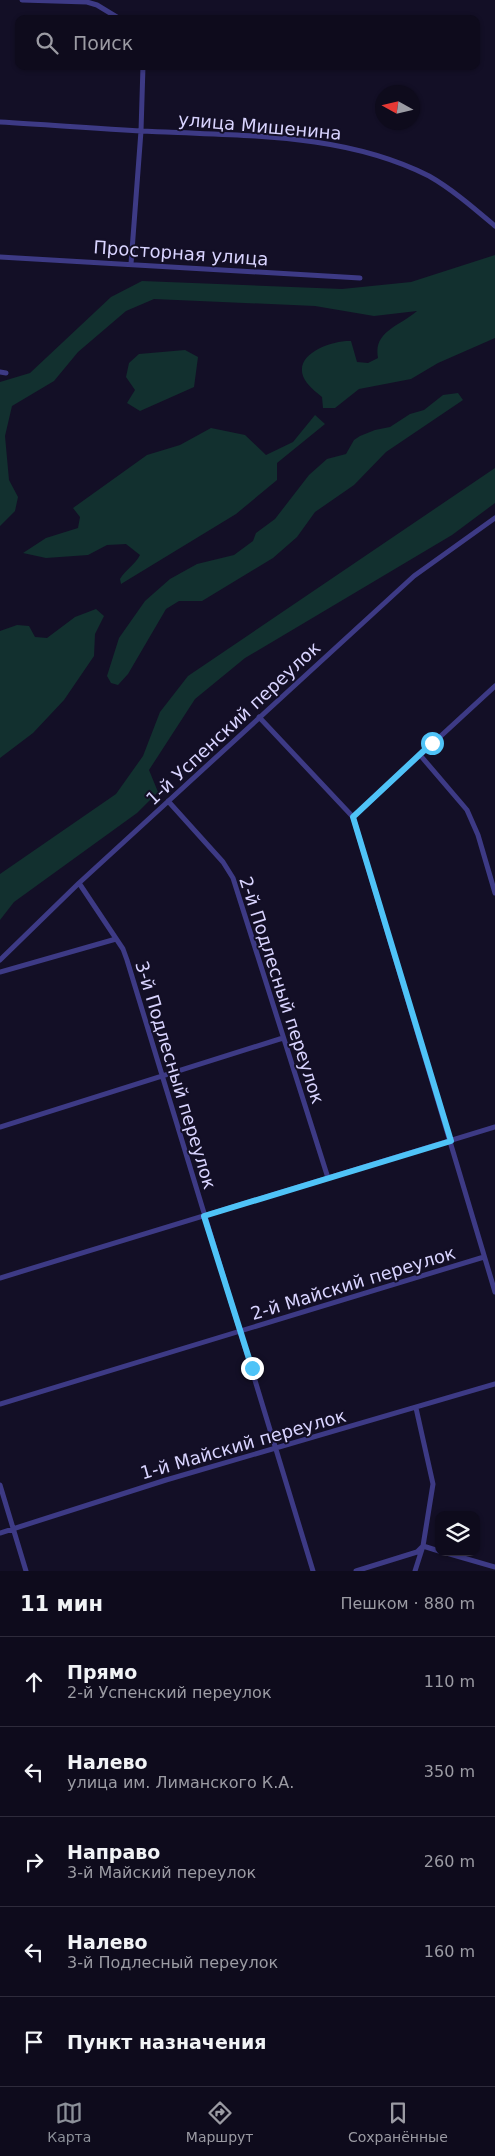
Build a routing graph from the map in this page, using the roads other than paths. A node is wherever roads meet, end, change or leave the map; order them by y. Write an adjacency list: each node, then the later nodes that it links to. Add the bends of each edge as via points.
1 (22, 0): 2 (street, via 87,2)
2 (113, 15)
3 (144, 70): 5 (street)
4 (0, 122): 5 (street, улица Мишенина)
5 (141, 131): 6 (street, улица Мишенина, via 277,138 368,152 442,184); 8 (street)
6 (495, 226)
7 (0, 257): 8 (street, Просторная улица)
8 (131, 264): 9 (street, Просторная улица)
9 (360, 278)
10 (495, 518): 12 (street, 1-й Успенский переулок, via 414,576)
11 (495, 686): 13 (street)
12 (259, 716): 14 (street, 1-й Успенский переулок); 15 (street)
13 (420, 755): 15 (street); 17 (street, via 468,810)
14 (168, 801): 16 (street, 1-й Успенский переулок); 21 (street, 2-й Подлесный переулок, via 223,862 233,878)
15 (353, 817): 25 (street)
16 (79, 883): 18 (street, 3-й Подлесный переулок); 19 (street, 1-й Успенский переулок)
17 (495, 893)
18 (116, 939): 20 (street); 22 (street, 3-й Подлесный переулок, via 127,960)
19 (0, 960)
20 (0, 972)
21 (283, 1038): 22 (street); 26 (street, 2-й Подлесный переулок)
22 (162, 1078): 23 (street); 27 (street, 3-й Подлесный переулок)
23 (0, 1127)
24 (495, 1127): 25 (street)
25 (451, 1141): 26 (street); 28 (street)
26 (328, 1178): 27 (street)
27 (204, 1216): 29 (street); 31 (street, 3-й Подлесный переулок)
28 (484, 1257): 30 (street); 31 (street, 2-й Майский переулок)
29 (0, 1278)
30 (495, 1292)
31 (241, 1331): 33 (street, 2-й Майский переулок); 35 (street, 3-й Подлесный переулок)
32 (495, 1384): 34 (street, 1-й Майский переулок)
33 (0, 1404)
34 (416, 1408): 35 (street, 1-й Майский переулок); 39 (street, via 433,1484)
35 (274, 1449): 37 (street, 1-й Майский переулок); 44 (street, 3-й Подлесный переулок)
36 (0, 1485): 37 (street)
37 (13, 1529): 38 (street, 1-й Майский переулок); 43 (street)
38 (0, 1532)
39 (423, 1546): 40 (street); 45 (street, via 417,1552); 46 (street)
40 (435, 1550)
41 (457, 1556): 42 (street)
42 (495, 1567)
43 (26, 1571)
44 (313, 1571)
45 (356, 1571)
46 (415, 1571)

